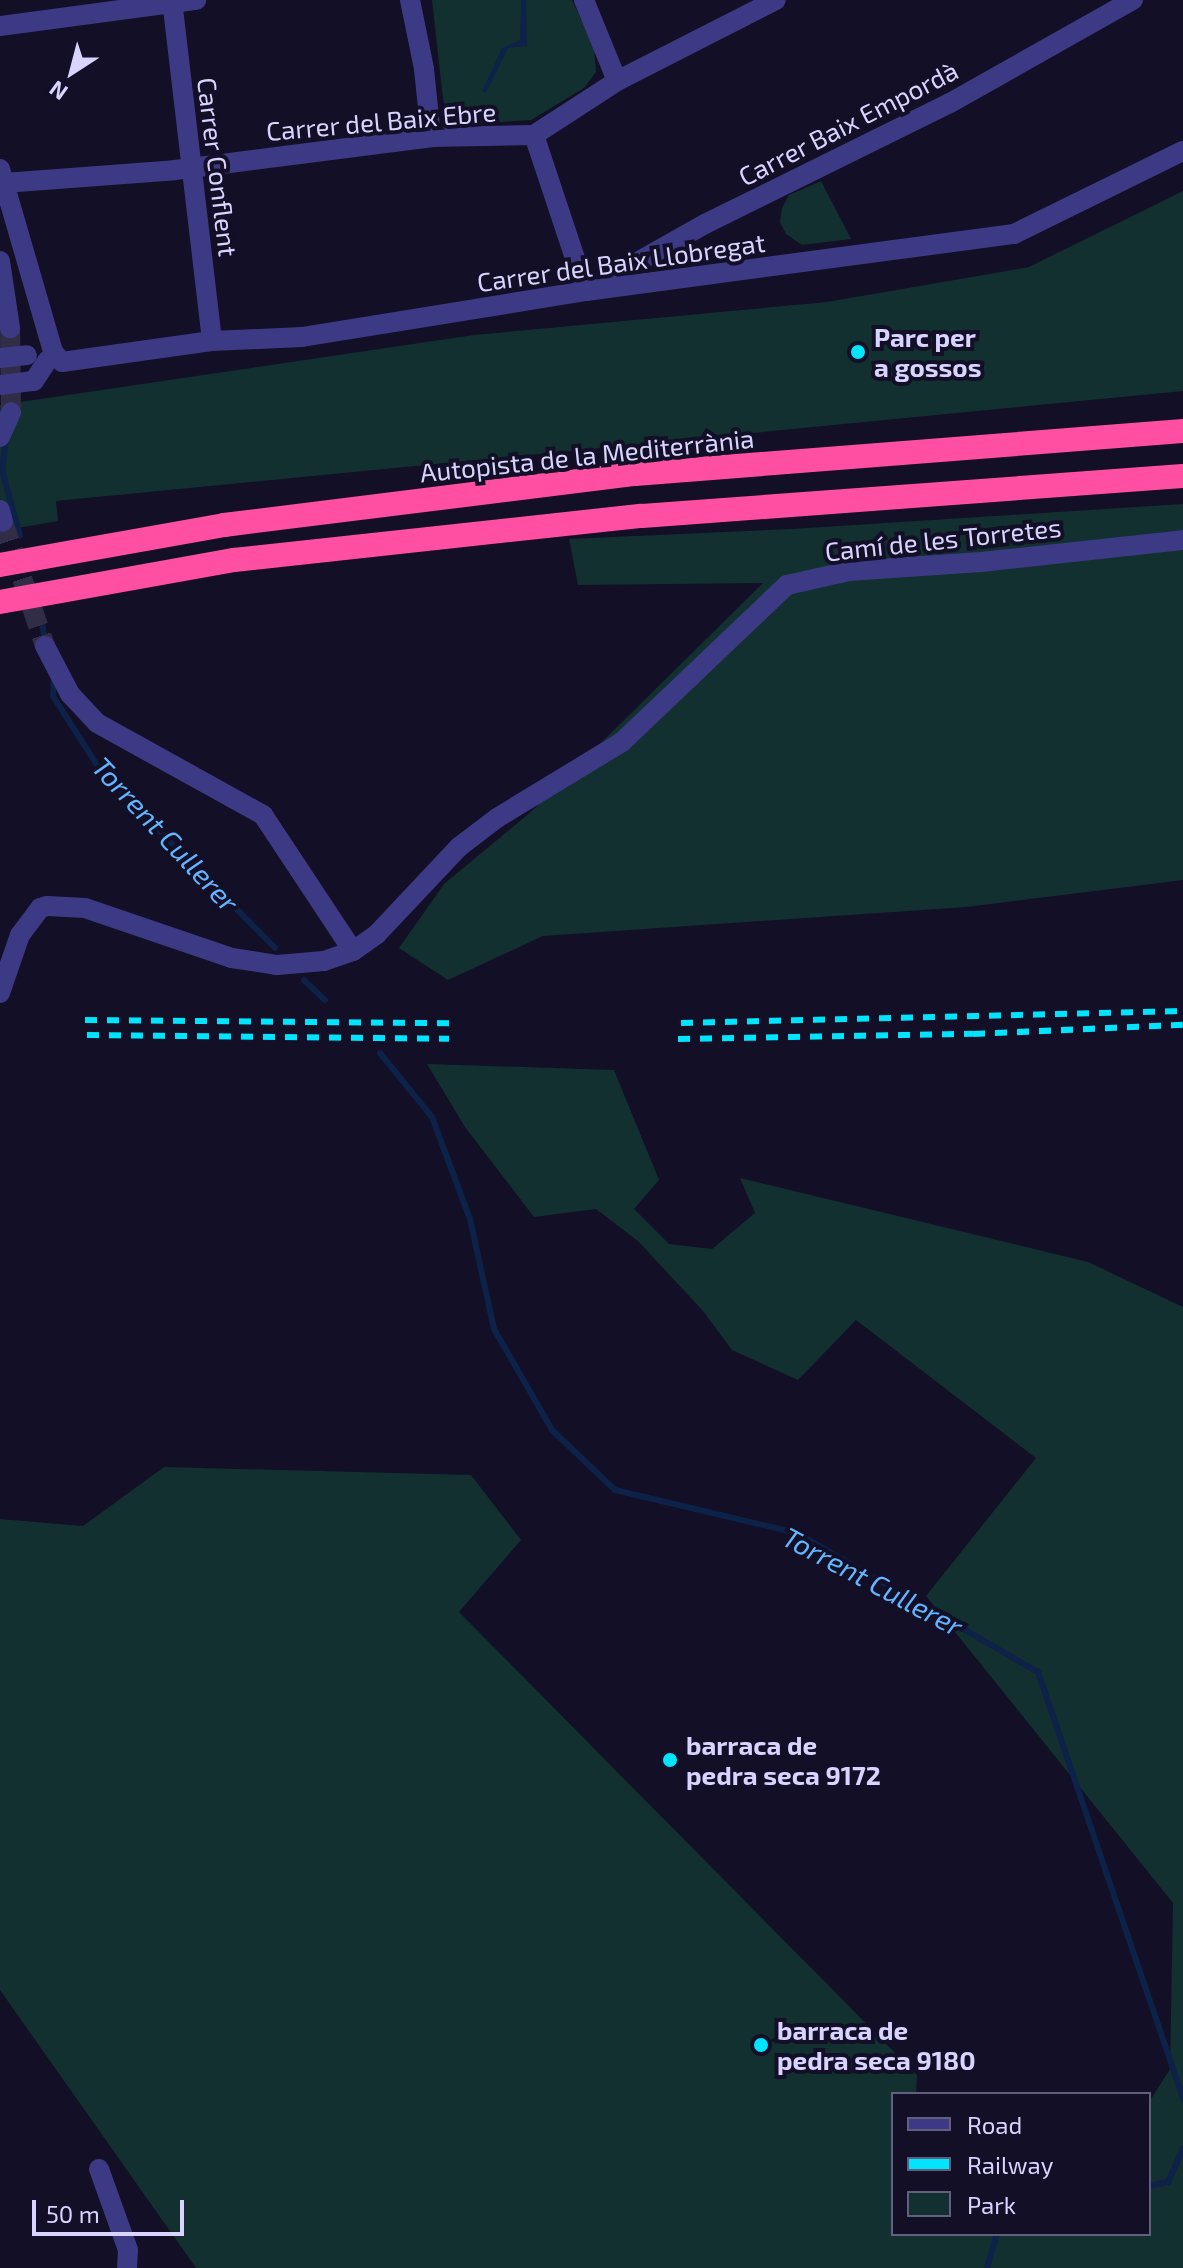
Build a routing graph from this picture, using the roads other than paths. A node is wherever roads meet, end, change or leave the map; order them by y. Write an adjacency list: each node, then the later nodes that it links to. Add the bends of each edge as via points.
1 (196, 0): 6 (street)
2 (410, 0): 10 (street)
3 (584, 0): 8 (street)
4 (776, 0): 8 (street, Carrer del Baix Ebre)
5 (1133, 0): 16 (street, Carrer Baix Empordà, via 950,103 705,224)
6 (172, 1): 7 (street); 12 (street, Carrer Conflent)
7 (0, 26)
8 (617, 81): 9 (street, Carrer del Baix Ebre)
9 (534, 135): 10 (street, Carrer del Baix Ebre); 16 (street)
10 (431, 137): 12 (street, Carrer del Baix Ebre)
11 (1183, 151): 16 (street, Carrer del Baix Llobregat, via 1014,234)
12 (192, 166): 13 (street, Carrer del Baix Ebre); 18 (street, Carrer Conflent)
13 (2, 176): 14 (street)
14 (6, 219): 20 (street)
15 (0, 261): 17 (street)
16 (586, 291): 18 (street, Carrer del Baix Llobregat, via 302,337)
17 (10, 328)
18 (212, 341): 20 (street, Carrer del Baix Llobregat)
19 (0, 358): 20 (street, Carrer del Baix Llobregat, bridge)
20 (54, 358): 21 (street, bridge, via 34,381)
21 (0, 385)
22 (11, 412): 24 (street)
23 (1183, 431): 27 (highway, Autopista de la Mediterrània, via 635,474 224,525)
24 (0, 437)
25 (1183, 476): 28 (highway, via 642,516 234,560)
26 (1183, 540): 30 (street, Camí de les Torretes, via 849,571 787,585 622,742 459,847 377,934)
27 (0, 565)
28 (0, 602)
29 (45, 646): 30 (street, via 70,694 97,723 263,815)
30 (353, 951): 31 (street, Camí de les Torretes, via 324,961 277,965 232,958 85,908 47,906 20,935)
31 (0, 993)
32 (99, 2169): 33 (street, via 128,2250)
33 (127, 2268)

